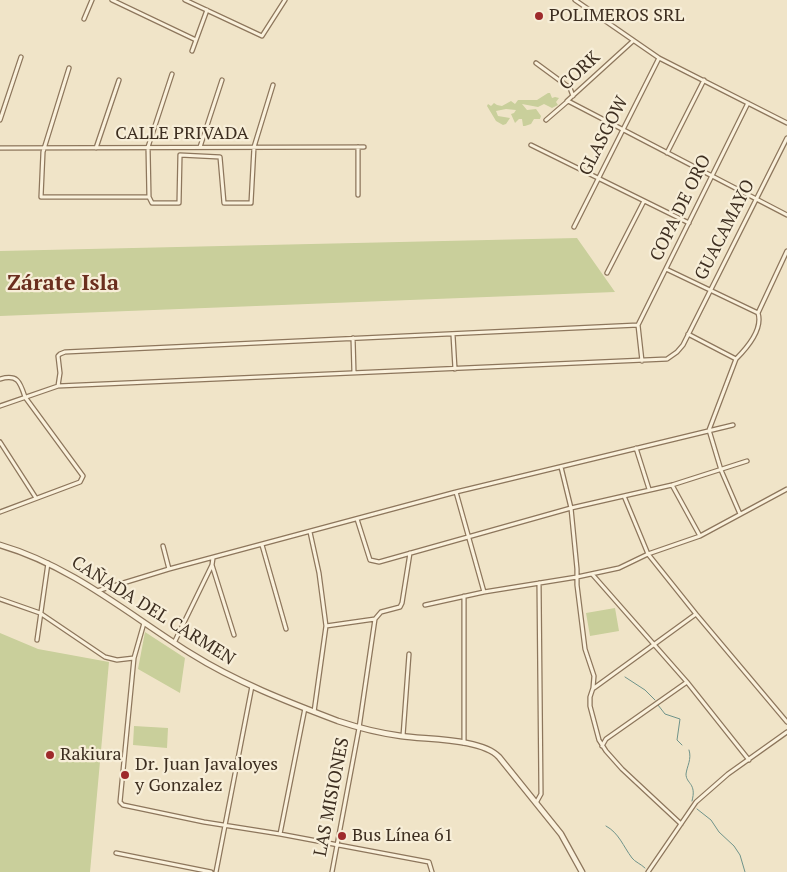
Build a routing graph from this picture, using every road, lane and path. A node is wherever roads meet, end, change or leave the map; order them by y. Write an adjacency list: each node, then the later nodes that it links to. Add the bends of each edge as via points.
1 (92, 0): 7 (street)
2 (112, 0): 8 (street)
3 (186, 0): 6 (street)
4 (285, 0): 6 (street, via 262,36)
5 (575, 0): 9 (street)
6 (208, 10): 8 (street)
7 (84, 19)
8 (196, 40): 10 (street)
9 (633, 41): 12 (street); 20 (street, CORK)
10 (192, 51)
11 (21, 57): 22 (street)
12 (659, 58): 18 (street); 24 (street, GLASGOW)
13 (536, 63): 20 (street, via 570,88)
14 (69, 68): 34 (street)
15 (172, 74): 33 (street)
16 (118, 80): 32 (street)
17 (222, 80): 27 (street)
18 (704, 80): 21 (street); 35 (street)
19 (273, 85): 28 (street)
20 (573, 96): 24 (street, CORK, via 546,120 568,101)
21 (748, 103): 23 (street); 36 (street, COPA DE ORO)
22 (0, 120)
23 (787, 123)
24 (622, 130): 35 (street); 37 (street, GLASGOW)
25 (787, 138): 40 (street, GUACAMAYO)
26 (531, 146): 37 (street)
27 (200, 147): 28 (street, CALLE PRIVADA); 33 (street, CALLE PRIVADA)
28 (254, 147): 29 (street, CALLE PRIVADA); 39 (street, via 250,203 224,202 221,158 218,156 179,156 178,203 152,203)
29 (358, 147): 30 (street, CALLE PRIVADA); 38 (street)
30 (364, 147)
31 (0, 148): 34 (street, CALLE PRIVADA)
32 (96, 148): 33 (street, CALLE PRIVADA); 34 (street, CALLE PRIVADA)
33 (148, 148): 39 (street)
34 (44, 149): 39 (street, via 42,197)
35 (667, 153): 36 (street)
36 (712, 176): 40 (street); 43 (street, COPA DE ORO)
37 (598, 178): 41 (street); 44 (street, GLASGOW)
38 (358, 195)
39 (149, 197)
40 (756, 199): 42 (street); 48 (street, GUACAMAYO)
41 (644, 201): 43 (street); 47 (street)
42 (787, 215)
43 (689, 223): 46 (street, COPA DE ORO)
44 (574, 227)
45 (787, 251): 49 (street)
46 (666, 269): 48 (street); 50 (street, COPA DE ORO)
47 (607, 274)
48 (710, 290): 49 (street); 51 (street, GUACAMAYO)
49 (758, 313): 54 (street, via 754,334)
50 (638, 325): 52 (street); 55 (street)
51 (688, 334): 54 (street); 55 (street, GUACAMAYO, via 672,356)
52 (453, 335): 53 (street); 56 (street)
53 (353, 338): 57 (street); 59 (street, via 65,352 58,356)
54 (736, 358): 63 (street)
55 (642, 361): 56 (street, GUACAMAYO)
56 (455, 369): 57 (street, GUACAMAYO)
57 (354, 373): 59 (street, GUACAMAYO)
58 (0, 379): 60 (street, via 9,377 17,380)
59 (58, 386): 60 (street, GUACAMAYO)
60 (25, 398): 61 (street, GUACAMAYO); 74 (street, via 83,476 80,482)
61 (0, 406)
62 (733, 425): 63 (street)
63 (709, 430): 65 (street); 68 (street)
64 (0, 442): 74 (street)
65 (636, 448): 67 (street); 70 (street)
66 (747, 461): 68 (street)
67 (561, 466): 72 (street); 75 (street)
68 (721, 470): 69 (street); 77 (street)
69 (672, 485): 70 (street); 80 (street)
70 (649, 489): 73 (street)
71 (787, 490): 77 (street)
72 (456, 492): 78 (street); 81 (street)
73 (624, 496): 75 (street); 86 (street)
74 (36, 498): 76 (street)
75 (571, 508): 81 (street); 92 (street)
76 (0, 512)
77 (740, 514): 80 (street)
78 (357, 519): 79 (street); 85 (street, via 370,560 376,563)
79 (310, 532): 82 (street); 103 (street)
80 (700, 536): 86 (street)
81 (469, 537): 85 (street); 95 (street)
82 (262, 545): 87 (street); 104 (street)
83 (0, 546): 88 (street, CAÑADA DEL CARMEN)
84 (162, 546): 90 (street)
85 (410, 553): 101 (street, via 401,605 382,612)
86 (648, 554): 91 (street, via 619,568); 100 (street)
87 (213, 558): 89 (street); 90 (street)
88 (48, 563): 94 (street, CAÑADA DEL CARMEN); 99 (street)
89 (212, 565): 105 (street); 107 (street)
90 (169, 569): 94 (street)
91 (592, 574): 92 (street); 108 (street)
92 (577, 577): 93 (street); 113 (street, via 585,649 594,676)
93 (539, 583): 95 (street); 123 (street, via 541,794)
94 (96, 592): 102 (street, CAÑADA DEL CARMEN)
95 (484, 592): 96 (street)
96 (464, 596): 98 (street); 120 (street)
97 (0, 599): 99 (street)
98 (426, 605)
99 (40, 613): 106 (street); 110 (street, via 105,656 118,660)
100 (696, 614): 108 (street); 116 (street)
101 (375, 619): 103 (street); 117 (street, LAS MISIONES)
102 (144, 623): 107 (street, CAÑADA DEL CARMEN); 110 (street)
103 (326, 626): 115 (street)
104 (286, 629)
105 (234, 635)
106 (37, 640)
107 (174, 643): 112 (street, CAÑADA DEL CARMEN)
108 (654, 644): 111 (street); 113 (street)
109 (409, 654): 119 (street)
110 (134, 658): 125 (street, via 120,802 125,806)
111 (687, 682): 121 (street, via 606,739); 122 (street)
112 (252, 686): 114 (street, CAÑADA DEL CARMEN); 125 (street)
113 (593, 688): 121 (street, via 590,706)
114 (305, 708): 115 (street, CAÑADA DEL CARMEN); 126 (street)
115 (314, 712): 117 (street, CAÑADA DEL CARMEN)
116 (787, 722)
117 (359, 728): 119 (street, CAÑADA DEL CARMEN); 127 (street, LAS MISIONES)
118 (787, 732): 122 (street)
119 (403, 736): 120 (street, CAÑADA DEL CARMEN)
120 (464, 743): 123 (street, CAÑADA DEL CARMEN, via 487,748 496,754)
121 (602, 746): 124 (street)
122 (749, 760): 124 (street, via 706,792)
123 (536, 803): 133 (street, CAÑADA DEL CARMEN, via 561,834)
124 (681, 824): 134 (street)
125 (225, 825): 126 (street); 130 (street)
126 (280, 834): 127 (street)
127 (337, 844): 131 (street, LAS MISIONES); 132 (street, via 429,862)
128 (116, 853): 129 (street)
129 (211, 872)
130 (216, 872)
131 (332, 872)
132 (432, 872)
133 (582, 872)
134 (648, 872)

